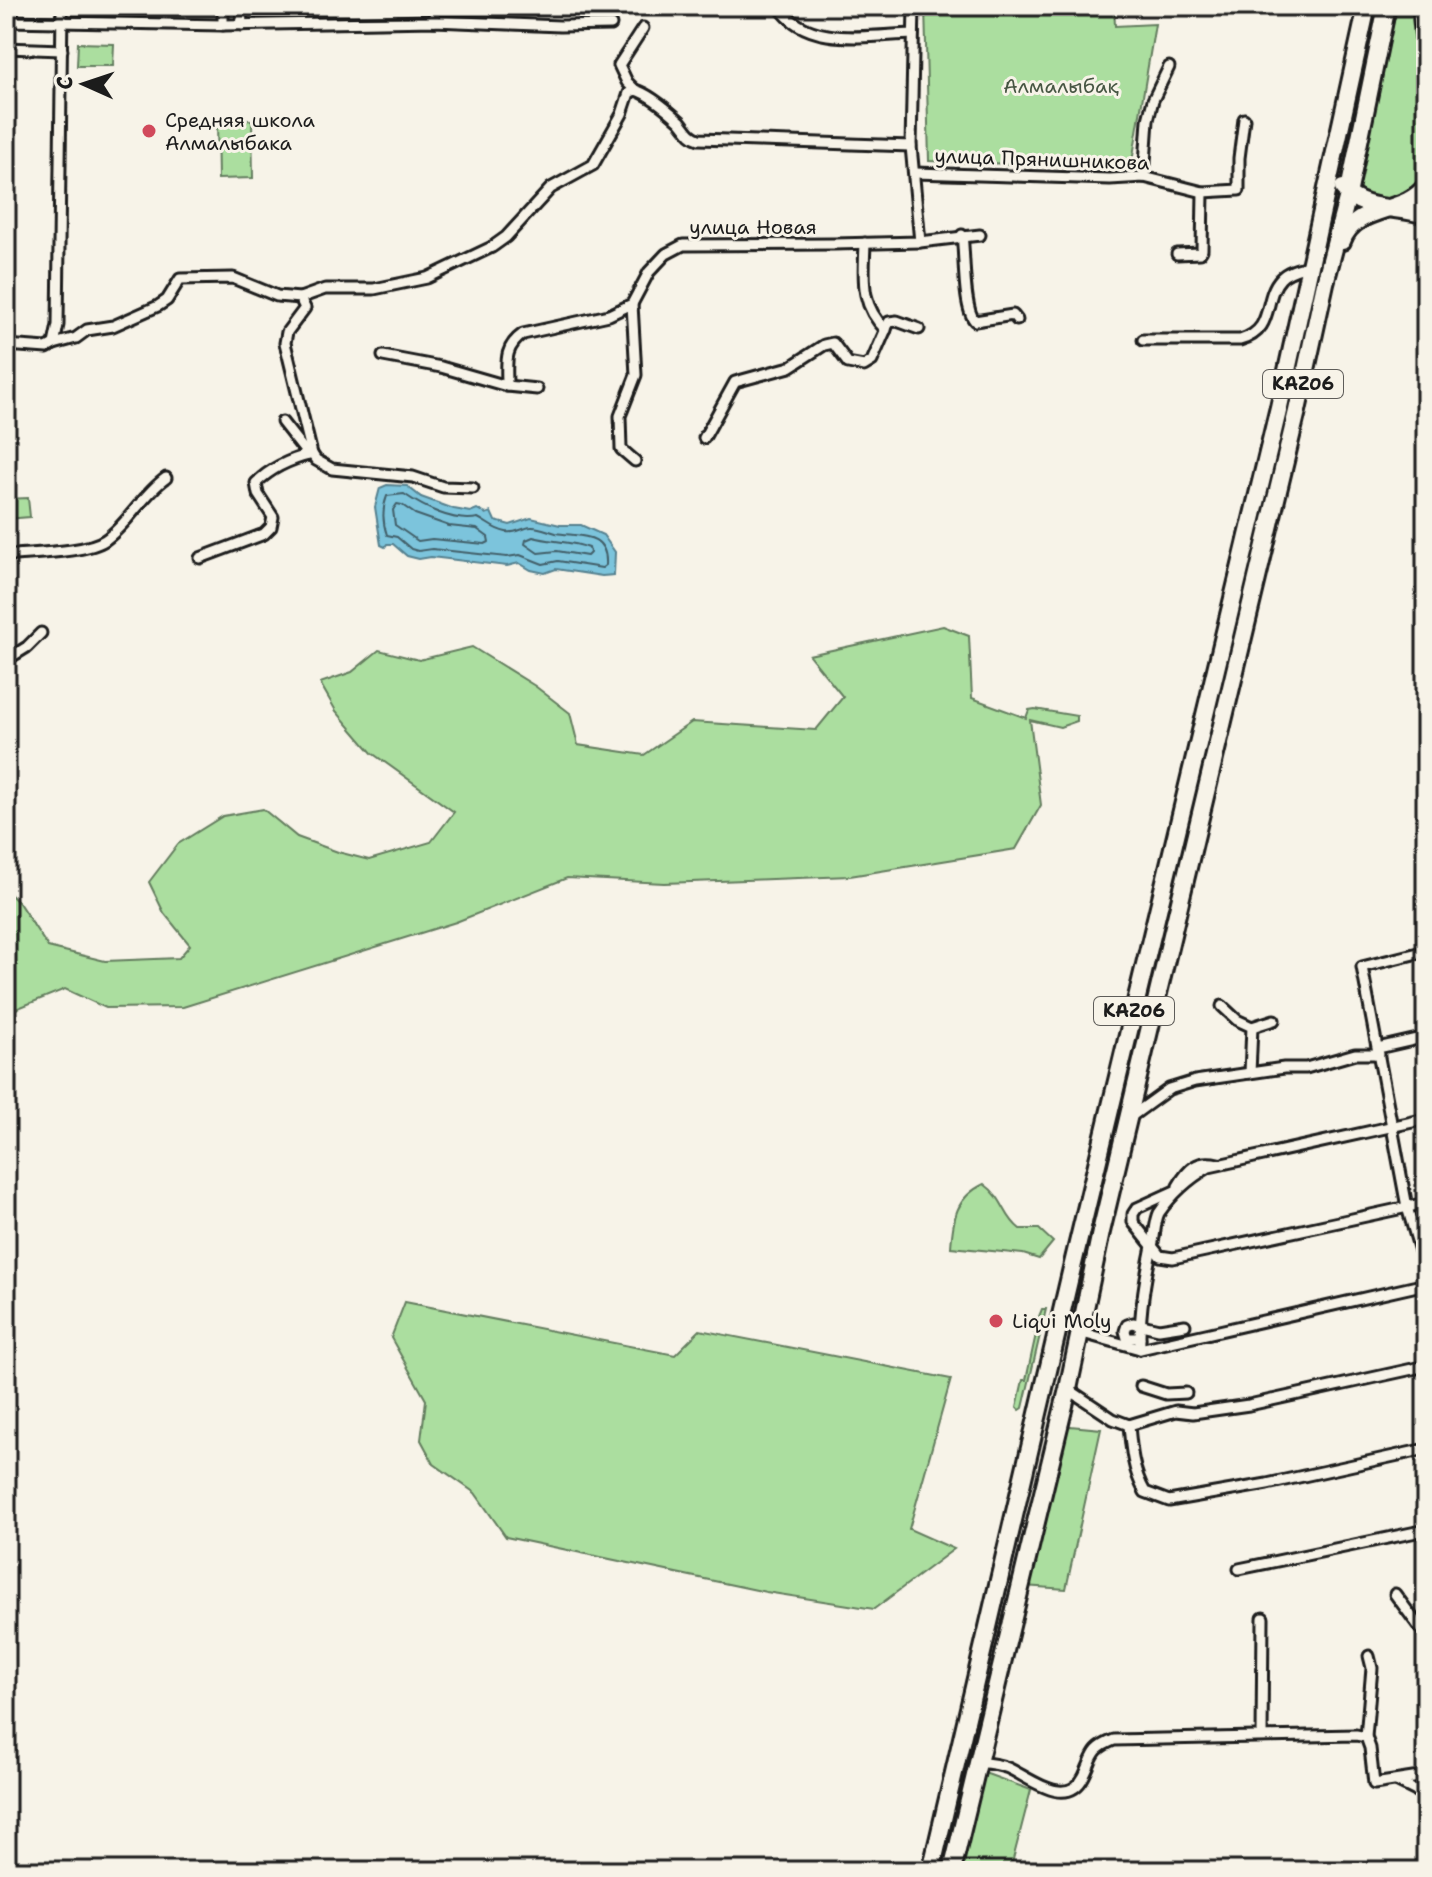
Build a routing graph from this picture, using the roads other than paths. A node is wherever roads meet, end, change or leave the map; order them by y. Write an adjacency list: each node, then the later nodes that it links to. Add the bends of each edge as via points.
1 (62, 6): 12 (street)
2 (223, 6): 13 (street)
3 (241, 6): 14 (street)
4 (435, 6): 11 (street)
5 (779, 6): 17 (street, via 786,18 819,34)
6 (914, 6): 17 (street)
7 (1367, 6): 25 (highway, KАZ06)
8 (1387, 6): 30 (highway, KАZ06)
9 (1421, 6): 20 (highway)
10 (6, 21): 12 (street)
11 (434, 21): 14 (street); 15 (street)
12 (62, 23): 13 (street); 19 (street)
13 (223, 25): 14 (street)
14 (242, 25)
15 (611, 25)
16 (643, 28): 22 (street, via 619,65)
17 (913, 34): 24 (street)
18 (6, 48): 19 (street)
19 (62, 50): 46 (street)
20 (1426, 54)
21 (1169, 67): 27 (street, via 1150,110)
22 (635, 90): 24 (street, via 699,139); 40 (street, via 593,165 551,188 492,247 427,278 374,289 325,289)
23 (1244, 119): 29 (street, улица Прянишникова, via 1239,190)
24 (911, 146): 26 (street)
25 (1337, 152): 30 (highway, via 1340,184); 38 (highway, KАZ06)
26 (915, 173): 27 (street, улица Прянишникова); 35 (street)
27 (1144, 177): 29 (street, улица Прянишникова)
28 (1426, 186): 31 (highway, via 1411,200)
29 (1203, 192): 37 (street, via 1202,250)
30 (1348, 195): 31 (highway); 39 (highway, KАZ06)
31 (1388, 208): 32 (highway); 39 (highway, via 1354,222)
32 (1426, 215)
33 (962, 235): 34 (street, улица Новая); 35 (street, улица Новая); 42 (street, via 970,317 975,321 1013,315)
34 (980, 235)
35 (920, 242): 36 (street, улица Новая)
36 (865, 243): 41 (street, улица Новая, via 683,245 649,272); 44 (street, via 868,308)
37 (1177, 254)
38 (1311, 265): 45 (street, via 1280,279 1253,336); 101 (highway, KАZ06)
39 (1325, 283): 68 (highway, KАZ06)
40 (303, 303): 46 (street, via 233,278 180,279 158,306); 53 (street, via 285,343)
41 (632, 304): 49 (street, via 609,315 523,334 510,345); 54 (street, via 636,375 619,431 621,449)
42 (1017, 320)
43 (919, 329): 44 (street, via 897,321 889,322)
44 (886, 330): 52 (street, via 872,361 864,366 848,363 833,343 790,367 735,382)
45 (1143, 340)
46 (54, 344): 47 (street)
47 (6, 345)
48 (383, 356): 49 (street)
49 (507, 386): 50 (street)
50 (537, 389)
51 (282, 422): 53 (street)
52 (704, 438)
53 (310, 455): 56 (street, via 332,469); 58 (street, via 278,467 256,483 273,517 271,527 250,541)
54 (635, 461)
55 (166, 478): 57 (street, via 104,540 83,548)
56 (473, 488)
57 (6, 556)
58 (200, 558)
59 (41, 633): 60 (street)
60 (6, 660)
61 (1426, 951): 66 (street, via 1362,967)
62 (1222, 1006): 64 (street)
63 (1274, 1020): 64 (street)
64 (1252, 1027): 67 (street)
65 (1426, 1037): 66 (street)
66 (1379, 1051): 67 (street, via 1306,1068); 70 (street)
67 (1250, 1073): 68 (street, via 1169,1089)
68 (1128, 1119): 79 (highway, KАZ06)
69 (1426, 1119): 70 (street)
70 (1392, 1125): 71 (street, via 1218,1164); 73 (street)
71 (1179, 1189): 74 (street, via 1158,1214); 74 (street, via 1133,1214)
72 (1426, 1203): 73 (street)
73 (1407, 1207): 74 (street, via 1173,1258 1160,1256); 75 (street)
74 (1151, 1247): 77 (street)
75 (1426, 1271)
76 (1426, 1284): 80 (street)
77 (1139, 1325): 78 (street); 80 (street)
78 (1185, 1325)
79 (1079, 1332): 80 (street); 83 (highway, KАZ06)
80 (1140, 1343)
81 (1426, 1366): 86 (street)
82 (1141, 1386): 85 (street)
83 (1068, 1389): 87 (street); 97 (highway, KАZ06)
84 (1186, 1393): 85 (street)
85 (1166, 1394): 86 (street)
86 (1193, 1413): 87 (street, via 1176,1411)
87 (1129, 1425): 88 (street, via 1137,1478 1145,1492 1169,1501)
88 (1426, 1449)
89 (1426, 1530): 90 (street)
90 (1239, 1569)
91 (1395, 1594): 93 (street)
92 (1263, 1618): 95 (street)
93 (1426, 1636)
94 (1369, 1656): 96 (street)
95 (1262, 1736): 96 (street); 97 (street, via 1114,1740 1093,1753 1076,1788 1066,1791 1050,1790 1004,1766)
96 (1366, 1737): 99 (street, via 1374,1784)
97 (977, 1762): 102 (highway, KАZ06)
98 (1426, 1776): 99 (street)
99 (1398, 1782): 100 (street)
100 (1426, 1796)
101 (931, 1871)
102 (952, 1871)

